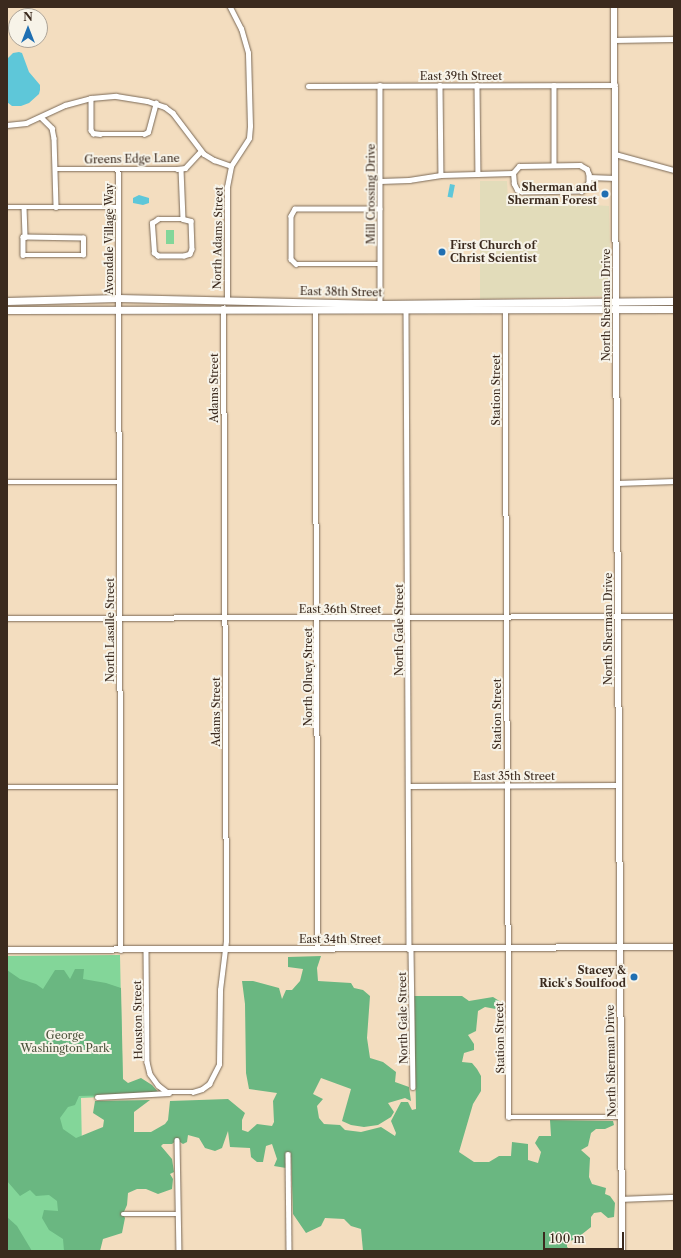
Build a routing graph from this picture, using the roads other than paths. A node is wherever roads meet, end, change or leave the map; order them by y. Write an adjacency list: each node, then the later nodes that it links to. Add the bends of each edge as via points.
1 (230, 7): 18 (street, North Adams Street, via 245,41 249,63 250,126 248,138)
2 (614, 7): 4 (main road, North Sherman Drive)
3 (674, 39): 4 (street)
4 (614, 40): 9 (main road, North Sherman Drive)
5 (380, 85): 6 (street, East 39th Street); 10 (street, East 39th Street); 28 (street, Mill Crossing Drive)
6 (440, 85): 7 (street, East 39th Street); 25 (street)
7 (477, 85): 8 (street, East 39th Street); 24 (street)
8 (554, 85): 9 (street, East 39th Street); 17 (street)
9 (614, 85): 16 (main road, North Sherman Drive)
10 (308, 86)
11 (91, 98): 12 (street, via 116,96); 12 (street, via 91,130 100,134 148,132); 13 (street, via 65,105)
12 (156, 103): 15 (street, via 177,117)
13 (41, 117): 14 (street, via 26,123); 19 (street, via 52,128)
14 (7, 125)
15 (201, 151): 18 (street, via 208,157); 21 (street, Greens Edge Lane)
16 (615, 154): 22 (street); 27 (main road, North Sherman Drive)
17 (554, 165): 23 (street, via 519,166); 26 (street, via 580,165 587,169)
18 (231, 166): 38 (street, North Adams Street, via 226,198)
19 (56, 169): 20 (street, Greens Edge Lane); 31 (street)
20 (118, 169): 21 (street, Greens Edge Lane); 32 (street, Avondale Village Way)
21 (181, 169): 34 (street)
22 (674, 170)
23 (513, 173): 24 (street); 26 (street, via 515,187 522,192 582,191 588,186)
24 (478, 174): 25 (street)
25 (441, 175): 28 (street, via 410,180)
26 (589, 177): 27 (street)
27 (615, 178): 41 (main road, North Sherman Drive)
28 (380, 180): 33 (street, Mill Crossing Drive)
29 (7, 208): 30 (street)
30 (24, 208): 31 (street); 35 (street)
31 (56, 208): 32 (street)
32 (118, 208): 37 (street, Avondale Village Way)
33 (380, 209): 36 (street, Mill Crossing Drive); 36 (street, via 297,209 291,216 291,259 296,264)
34 (183, 219): 34 (street, via 153,221 152,248 156,255 190,254 192,224)
35 (25, 237): 35 (street, via 83,238 83,255 23,255)
36 (380, 264): 42 (street, Mill Crossing Drive)
37 (118, 298): 38 (main road, East 38th Street); 39 (main road, East 38th Street); 47 (street, Avondale Village Way)
38 (227, 300): 42 (main road, East 38th Street)
39 (7, 301)
40 (674, 301): 41 (main road, East 38th Street)
41 (616, 302): 42 (main road, East 38th Street); 50 (main road, North Sherman Drive)
42 (380, 304)
43 (223, 308): 44 (main road, East 38th Street); 47 (main road, East 38th Street); 59 (street, Adams Street)
44 (315, 309): 48 (main road, East 38th Street); 60 (street, North Olney Street)
45 (674, 309): 50 (main road, East 38th Street)
46 (7, 310): 47 (main road, East 38th Street)
47 (117, 310): 53 (street, North Lasalle Street)
48 (406, 310): 49 (main road, East 38th Street); 61 (street, North Gale Street)
49 (505, 310): 50 (main road, East 38th Street); 62 (street, Station Street)
50 (617, 310): 54 (main road, North Sherman Drive)
51 (674, 481): 54 (street)
52 (7, 482): 53 (street)
53 (118, 482): 58 (street, North Lasalle Street)
54 (617, 483): 56 (main road, North Sherman Drive)
55 (674, 616): 56 (street, East 36th Street)
56 (618, 617): 62 (street, East 36th Street); 64 (main road, North Sherman Drive)
57 (7, 618): 58 (street, East 36th Street)
58 (119, 618): 59 (street, East 36th Street); 67 (street, North Lasalle Street)
59 (224, 618): 60 (street, East 36th Street); 76 (street, Adams Street)
60 (317, 618): 61 (street, East 36th Street); 71 (street, North Olney Street)
61 (408, 618): 62 (street, East 36th Street); 65 (street, North Gale Street)
62 (506, 618): 63 (street, Station Street)
63 (507, 785): 64 (street, East 35th Street); 65 (street, East 35th Street); 69 (street, Station Street)
64 (618, 785): 70 (main road, North Sherman Drive)
65 (409, 786): 72 (street, North Gale Street)
66 (7, 787): 67 (street)
67 (120, 787): 74 (street, North Lasalle Street)
68 (674, 947): 70 (main road, East 34th Street)
69 (508, 948): 70 (main road, East 34th Street); 72 (main road, East 34th Street); 80 (street, Station Street, via 509,1118)
70 (620, 948): 80 (main road, North Sherman Drive)
71 (318, 949): 72 (main road, East 34th Street); 76 (main road, East 34th Street)
72 (410, 949): 77 (street, North Gale Street)
73 (7, 950): 74 (main road, East 34th Street)
74 (120, 950): 75 (main road, East 34th Street)
75 (146, 950): 76 (main road, East 34th Street); 78 (street, Houston Street, via 148,1066 157,1084 167,1092)
76 (225, 950): 78 (street, Adams Street, via 220,990 219,1064 209,1084 193,1092)
77 (413, 1088)
78 (173, 1093): 79 (street)
79 (97, 1097)
80 (621, 1117): 84 (main road, North Sherman Drive)
81 (177, 1140): 86 (street)
82 (288, 1154): 88 (street)
83 (674, 1196): 84 (street)
84 (621, 1199): 89 (main road, North Sherman Drive)
85 (123, 1214): 86 (street)
86 (178, 1214): 87 (street)
87 (179, 1251)
88 (289, 1251)
89 (622, 1251)

